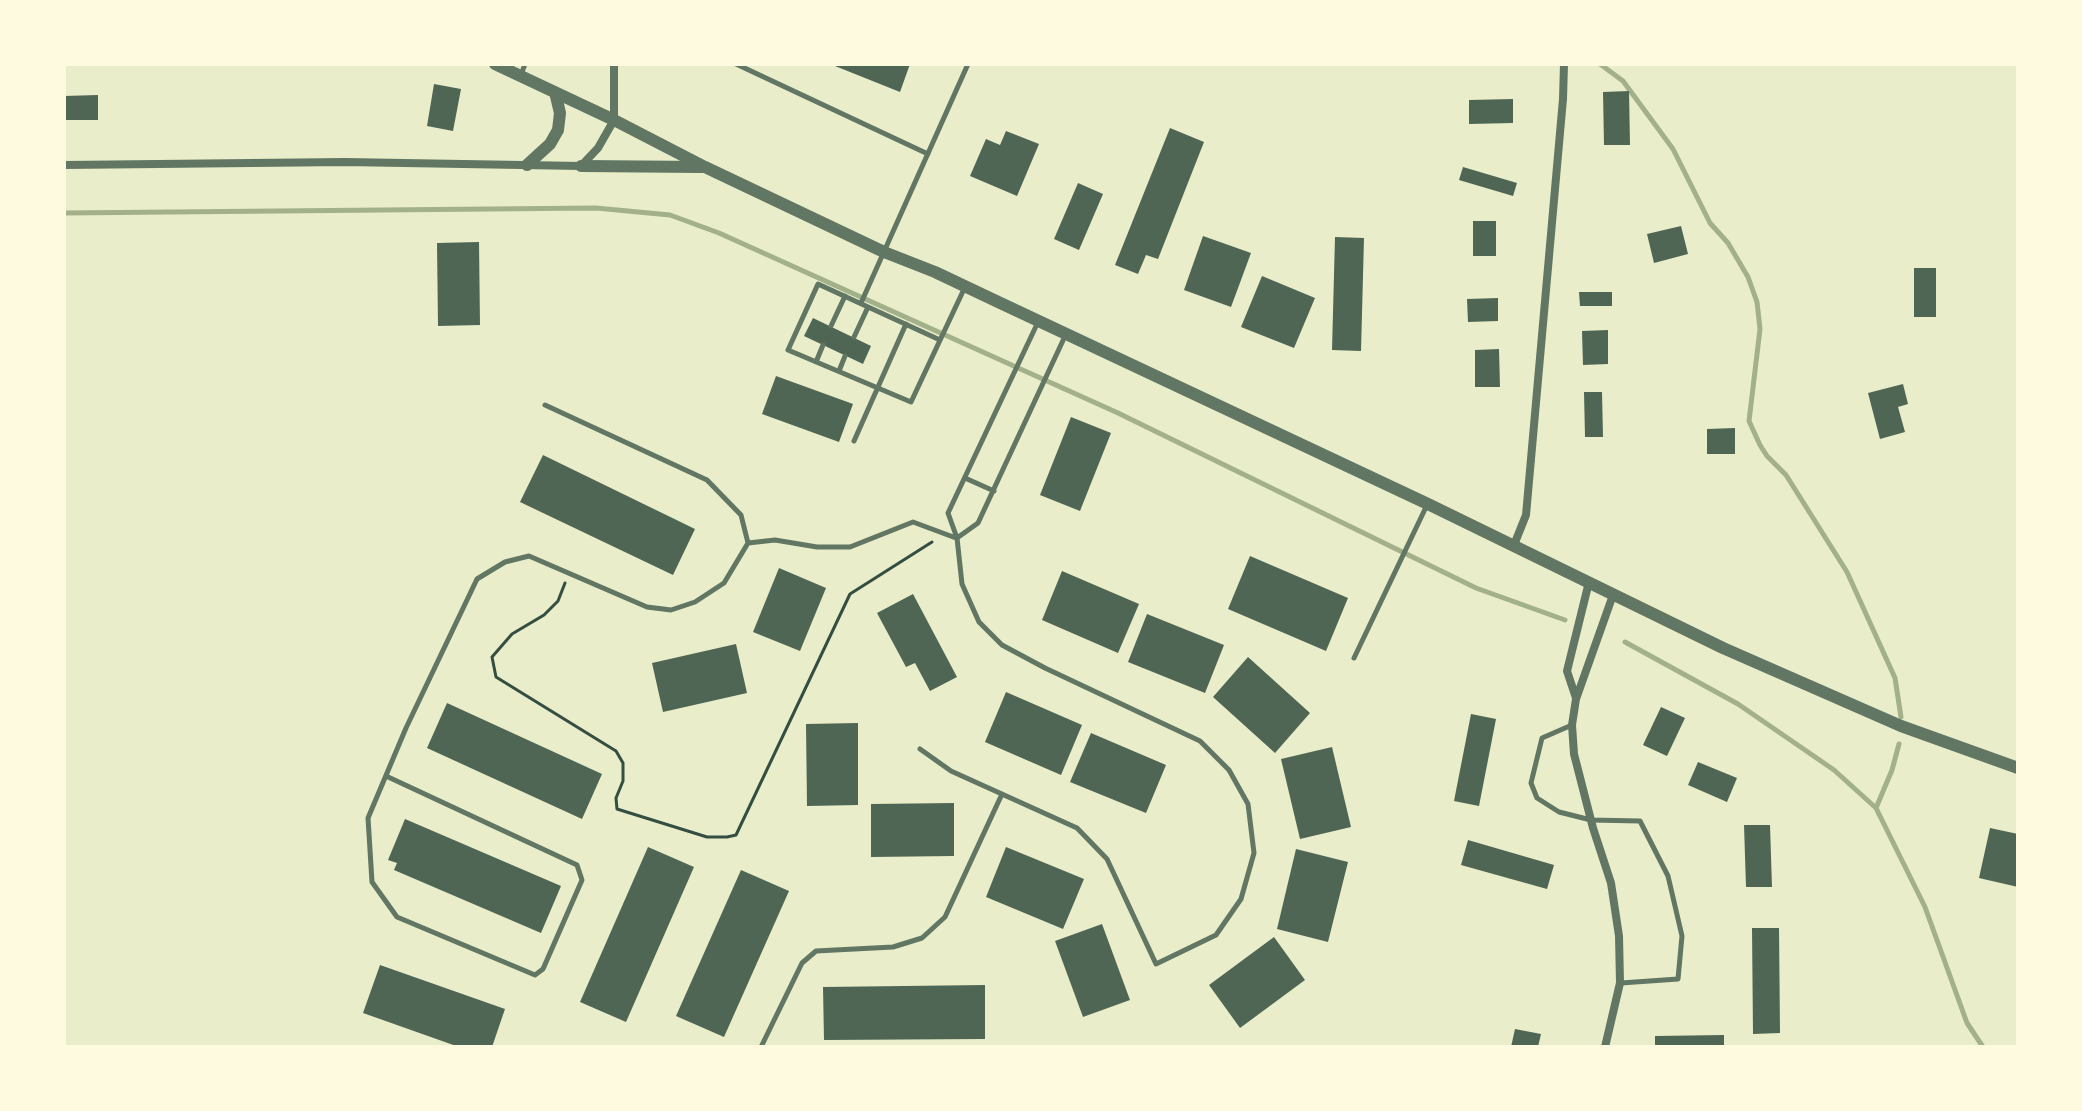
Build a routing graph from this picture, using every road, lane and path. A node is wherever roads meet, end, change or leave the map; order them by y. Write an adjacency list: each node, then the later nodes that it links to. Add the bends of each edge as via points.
1 (495, 64): 6 (street)
2 (614, 64): 8 (street)
3 (736, 64): 9 (lane)
4 (968, 64): 9 (lane)
5 (1564, 64): 38 (street, via 1526,515)
6 (523, 70): 7 (street)
7 (555, 92): 8 (street); 11 (street, via 558,130)
8 (614, 120): 12 (street); 13 (street)
9 (928, 154): 14 (lane)
10 (64, 165): 11 (street)
11 (527, 165): 12 (street)
12 (581, 166): 13 (street)
13 (705, 167): 14 (street)
14 (884, 252): 15 (street); 17 (lane)
15 (966, 286): 19 (street); 24 (lane)
16 (845, 296): 17 (lane); 21 (lane); 27 (lane, via 818,284 788,350)
17 (861, 303): 18 (lane)
18 (868, 307): 20 (lane); 23 (lane)
19 (1038, 321): 22 (street); 32 (lane)
20 (906, 324): 24 (lane); 29 (lane)
21 (831, 326)
22 (1066, 334): 33 (lane); 34 (street)
23 (854, 337)
24 (940, 340): 29 (lane, via 911,402)
25 (823, 345): 27 (lane)
26 (845, 356): 28 (lane)
27 (816, 362): 28 (lane)
28 (839, 371): 29 (lane)
29 (876, 387): 31 (lane)
30 (545, 405): 37 (lane, via 707,480 741,515)
31 (854, 441)
32 (965, 478): 33 (lane); 36 (lane, via 948,513)
33 (994, 491): 36 (lane, via 978,523)
34 (1428, 504): 38 (street); 42 (lane)
35 (945, 534): 36 (lane); 37 (lane, via 913,522 850,547 775,540); 39 (path, via 850,594 736,835 727,837 707,837 617,809 623,763 616,751 496,677 492,657 512,634 558,601)
36 (957, 538): 48 (lane, via 962,584 979,622 1002,645 1200,741 1229,770 1248,804 1254,853 1241,899 1216,935 1156,964 1107,859 1077,828)
37 (748, 543): 39 (lane, via 724,583 671,610 647,607)
38 (1514, 545): 40 (street)
39 (569, 573): 47 (lane, via 529,556 505,562 477,579)
40 (1589, 582): 41 (street); 43 (street, via 1567,671)
41 (1613, 595): 43 (street); 46 (street, via 1901,726)
42 (1354, 658)
43 (1576, 699): 44 (street)
44 (1572, 725): 49 (street); 49 (lane, via 1542,738 1531,783 1537,798 1559,812)
45 (920, 749): 48 (lane, via 951,771)
46 (2018, 768)
47 (386, 776): 47 (lane, via 577,865 582,880 543,969 535,975 397,917 372,882 368,818)
48 (1002, 794): 51 (lane, via 945,917 922,938 893,947 816,951 802,963)
49 (1591, 820): 50 (street, via 1616,909); 50 (lane, via 1640,821 1668,876 1682,936 1678,979)
50 (1620, 983): 52 (street)
51 (761, 1047)
52 (1605, 1047)

